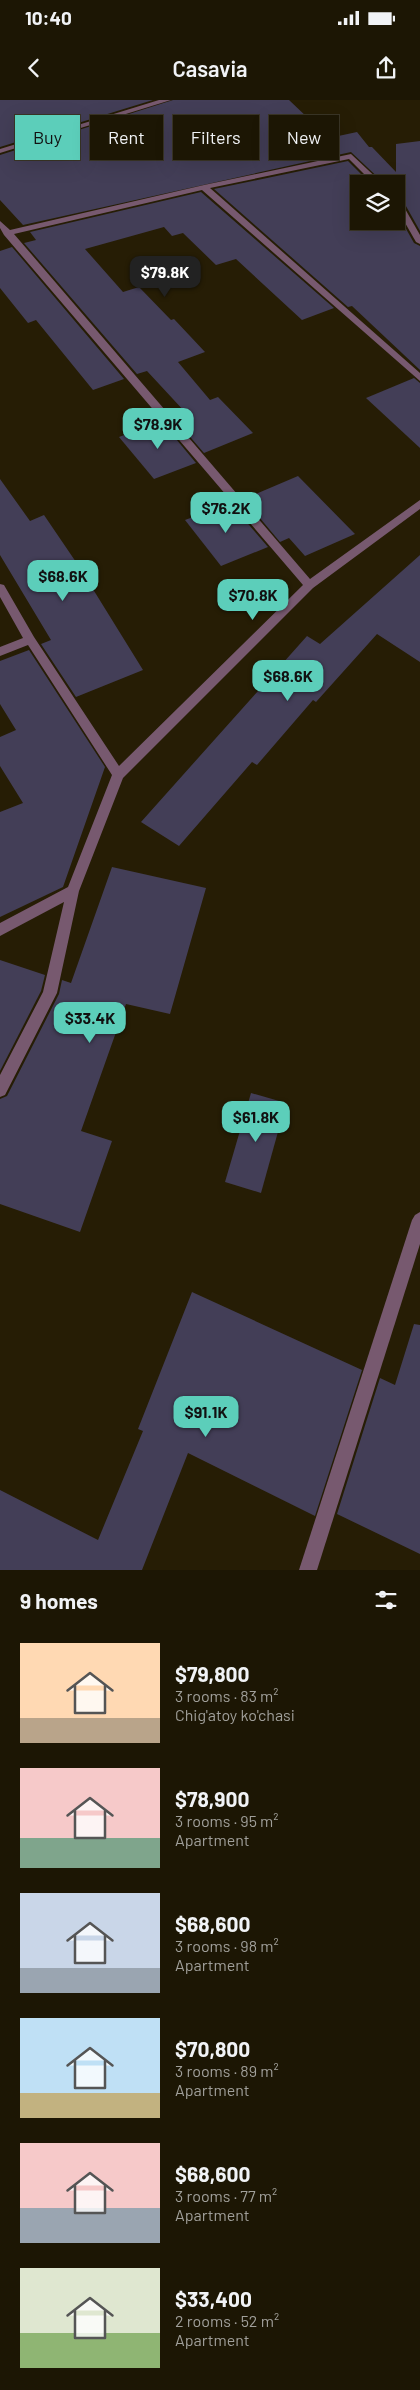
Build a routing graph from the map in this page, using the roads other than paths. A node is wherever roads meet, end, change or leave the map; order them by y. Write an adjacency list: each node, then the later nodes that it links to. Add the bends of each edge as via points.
1 (167, 100): 2 (street)
2 (0, 151)
3 (370, 175): 4 (street, via 351,156)
4 (204, 187): 7 (street); 9 (street)
5 (405, 216): 8 (street)
6 (0, 223): 7 (street)
7 (7, 233): 11 (street)
8 (420, 242)
9 (420, 378)
10 (420, 504): 11 (street)
11 (309, 585): 15 (street)
12 (0, 588): 13 (street)
13 (30, 640): 14 (street); 15 (street)
14 (0, 652)
15 (118, 775): 16 (street)
16 (73, 891): 17 (street); 18 (street, via 50,992)
17 (0, 930)
18 (0, 1090)
19 (420, 1220): 20 (street)
20 (308, 1570)

